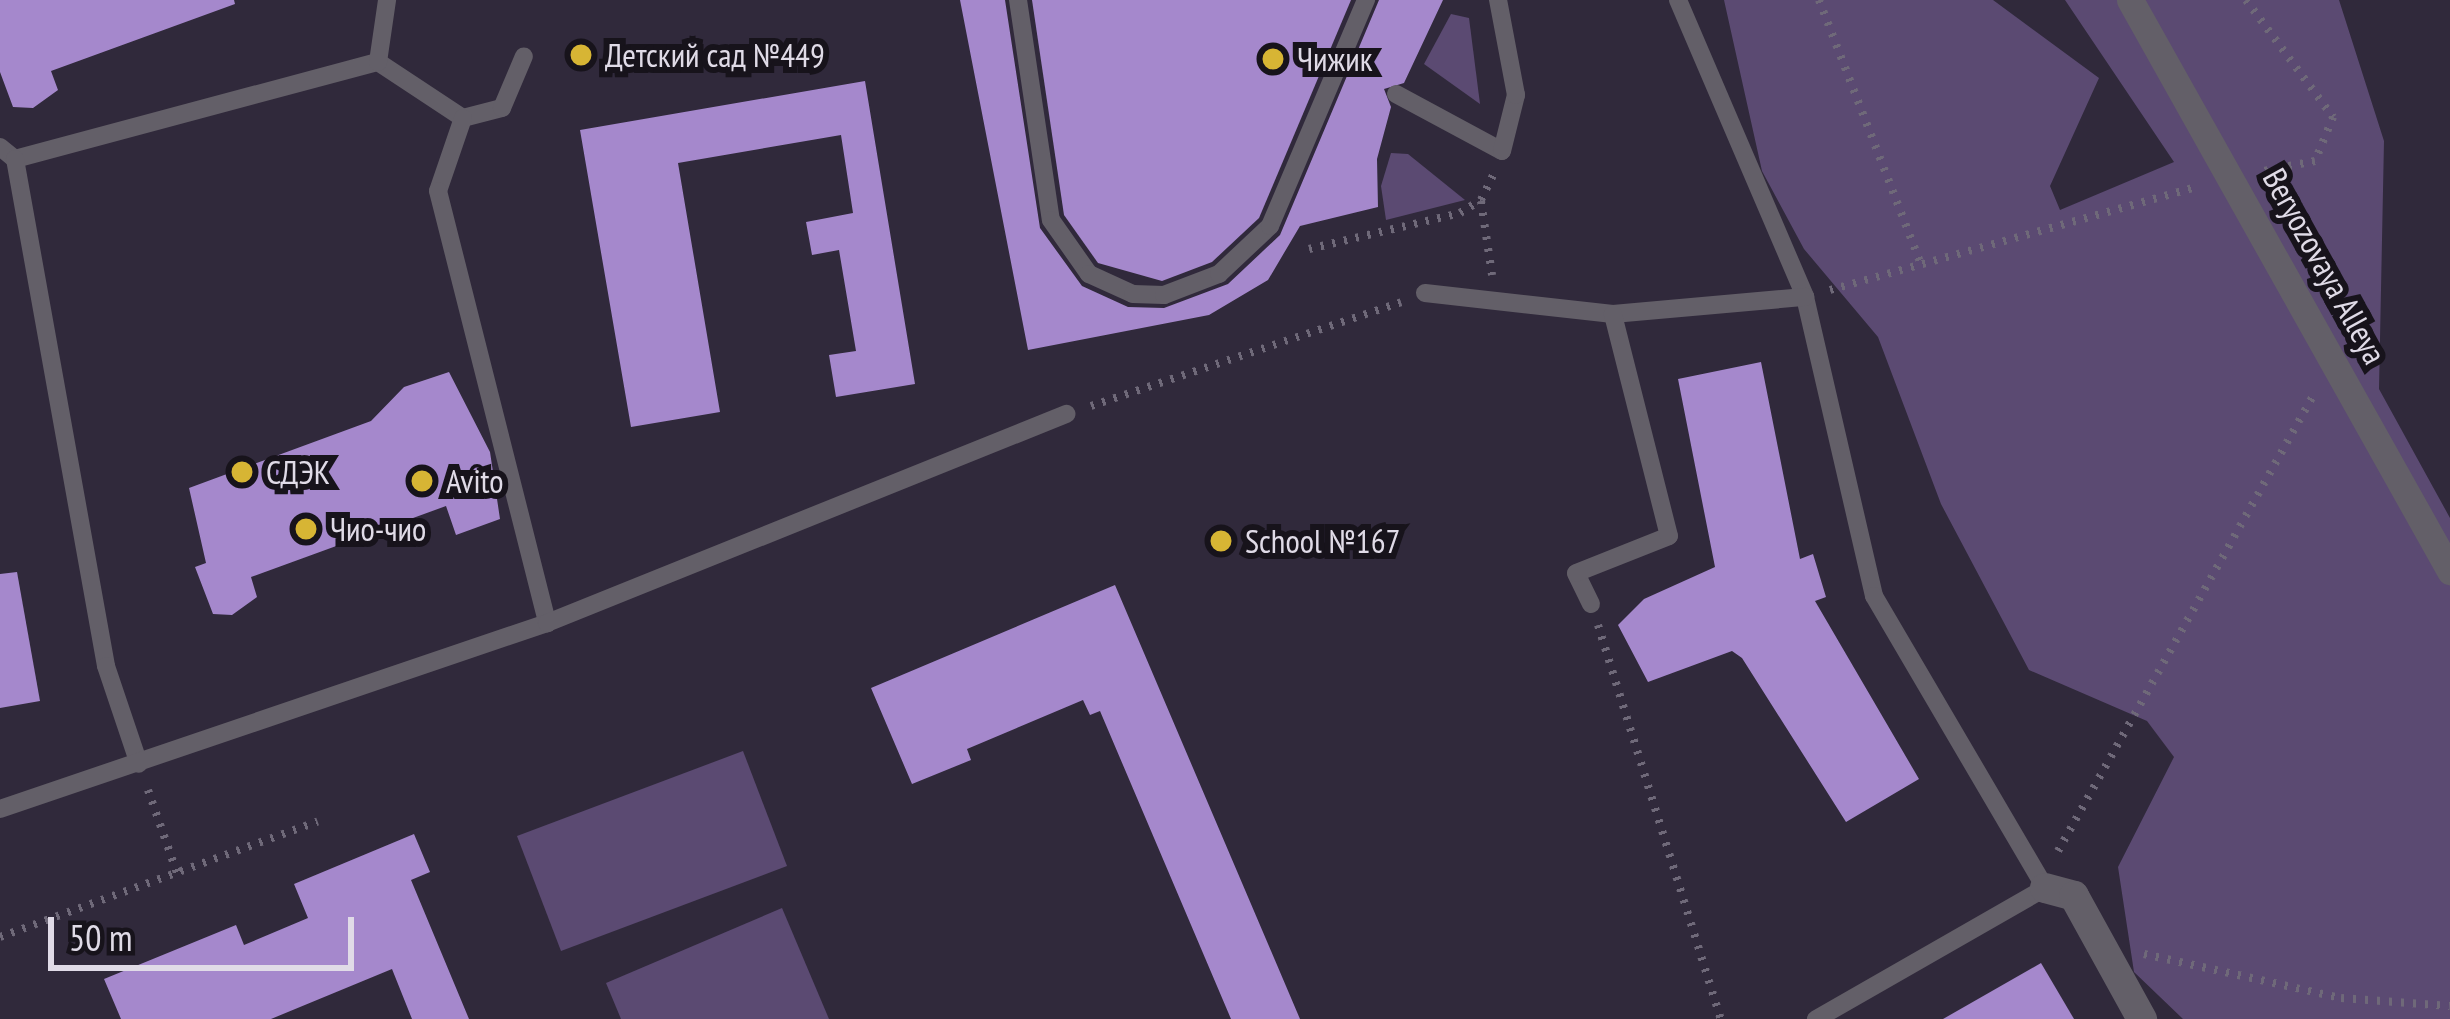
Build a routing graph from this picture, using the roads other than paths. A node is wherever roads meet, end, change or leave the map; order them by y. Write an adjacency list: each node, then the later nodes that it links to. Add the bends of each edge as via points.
1 (387, 0): 8 (lane)
2 (1018, 0): 3 (lane, via 1051,220 1089,274 1133,294 1164,295 1219,274 1270,226)
3 (1366, 0)
4 (1498, 0): 9 (lane, via 1516,94 1502,151)
5 (1678, 0): 13 (lane)
6 (2130, 0): 16 (street, Beryozovaya Alleya)
7 (524, 56): 10 (lane, via 502,108)
8 (378, 62): 10 (lane); 11 (lane)
9 (1396, 94)
10 (463, 118): 18 (lane, via 438,191)
11 (7, 153): 19 (lane, via 106,666)
12 (1425, 293): 14 (lane)
13 (1805, 297): 14 (lane); 21 (lane, via 1874,596)
14 (1613, 314): 17 (lane, via 1670,536 1576,573)
15 (1066, 414): 18 (lane)
16 (2450, 571)
17 (1591, 604)
18 (547, 622): 19 (lane)
19 (139, 764): 20 (lane)
20 (0, 809)
21 (2060, 892): 22 (lane); 23 (street)
22 (1816, 1019)
23 (2142, 1019)

